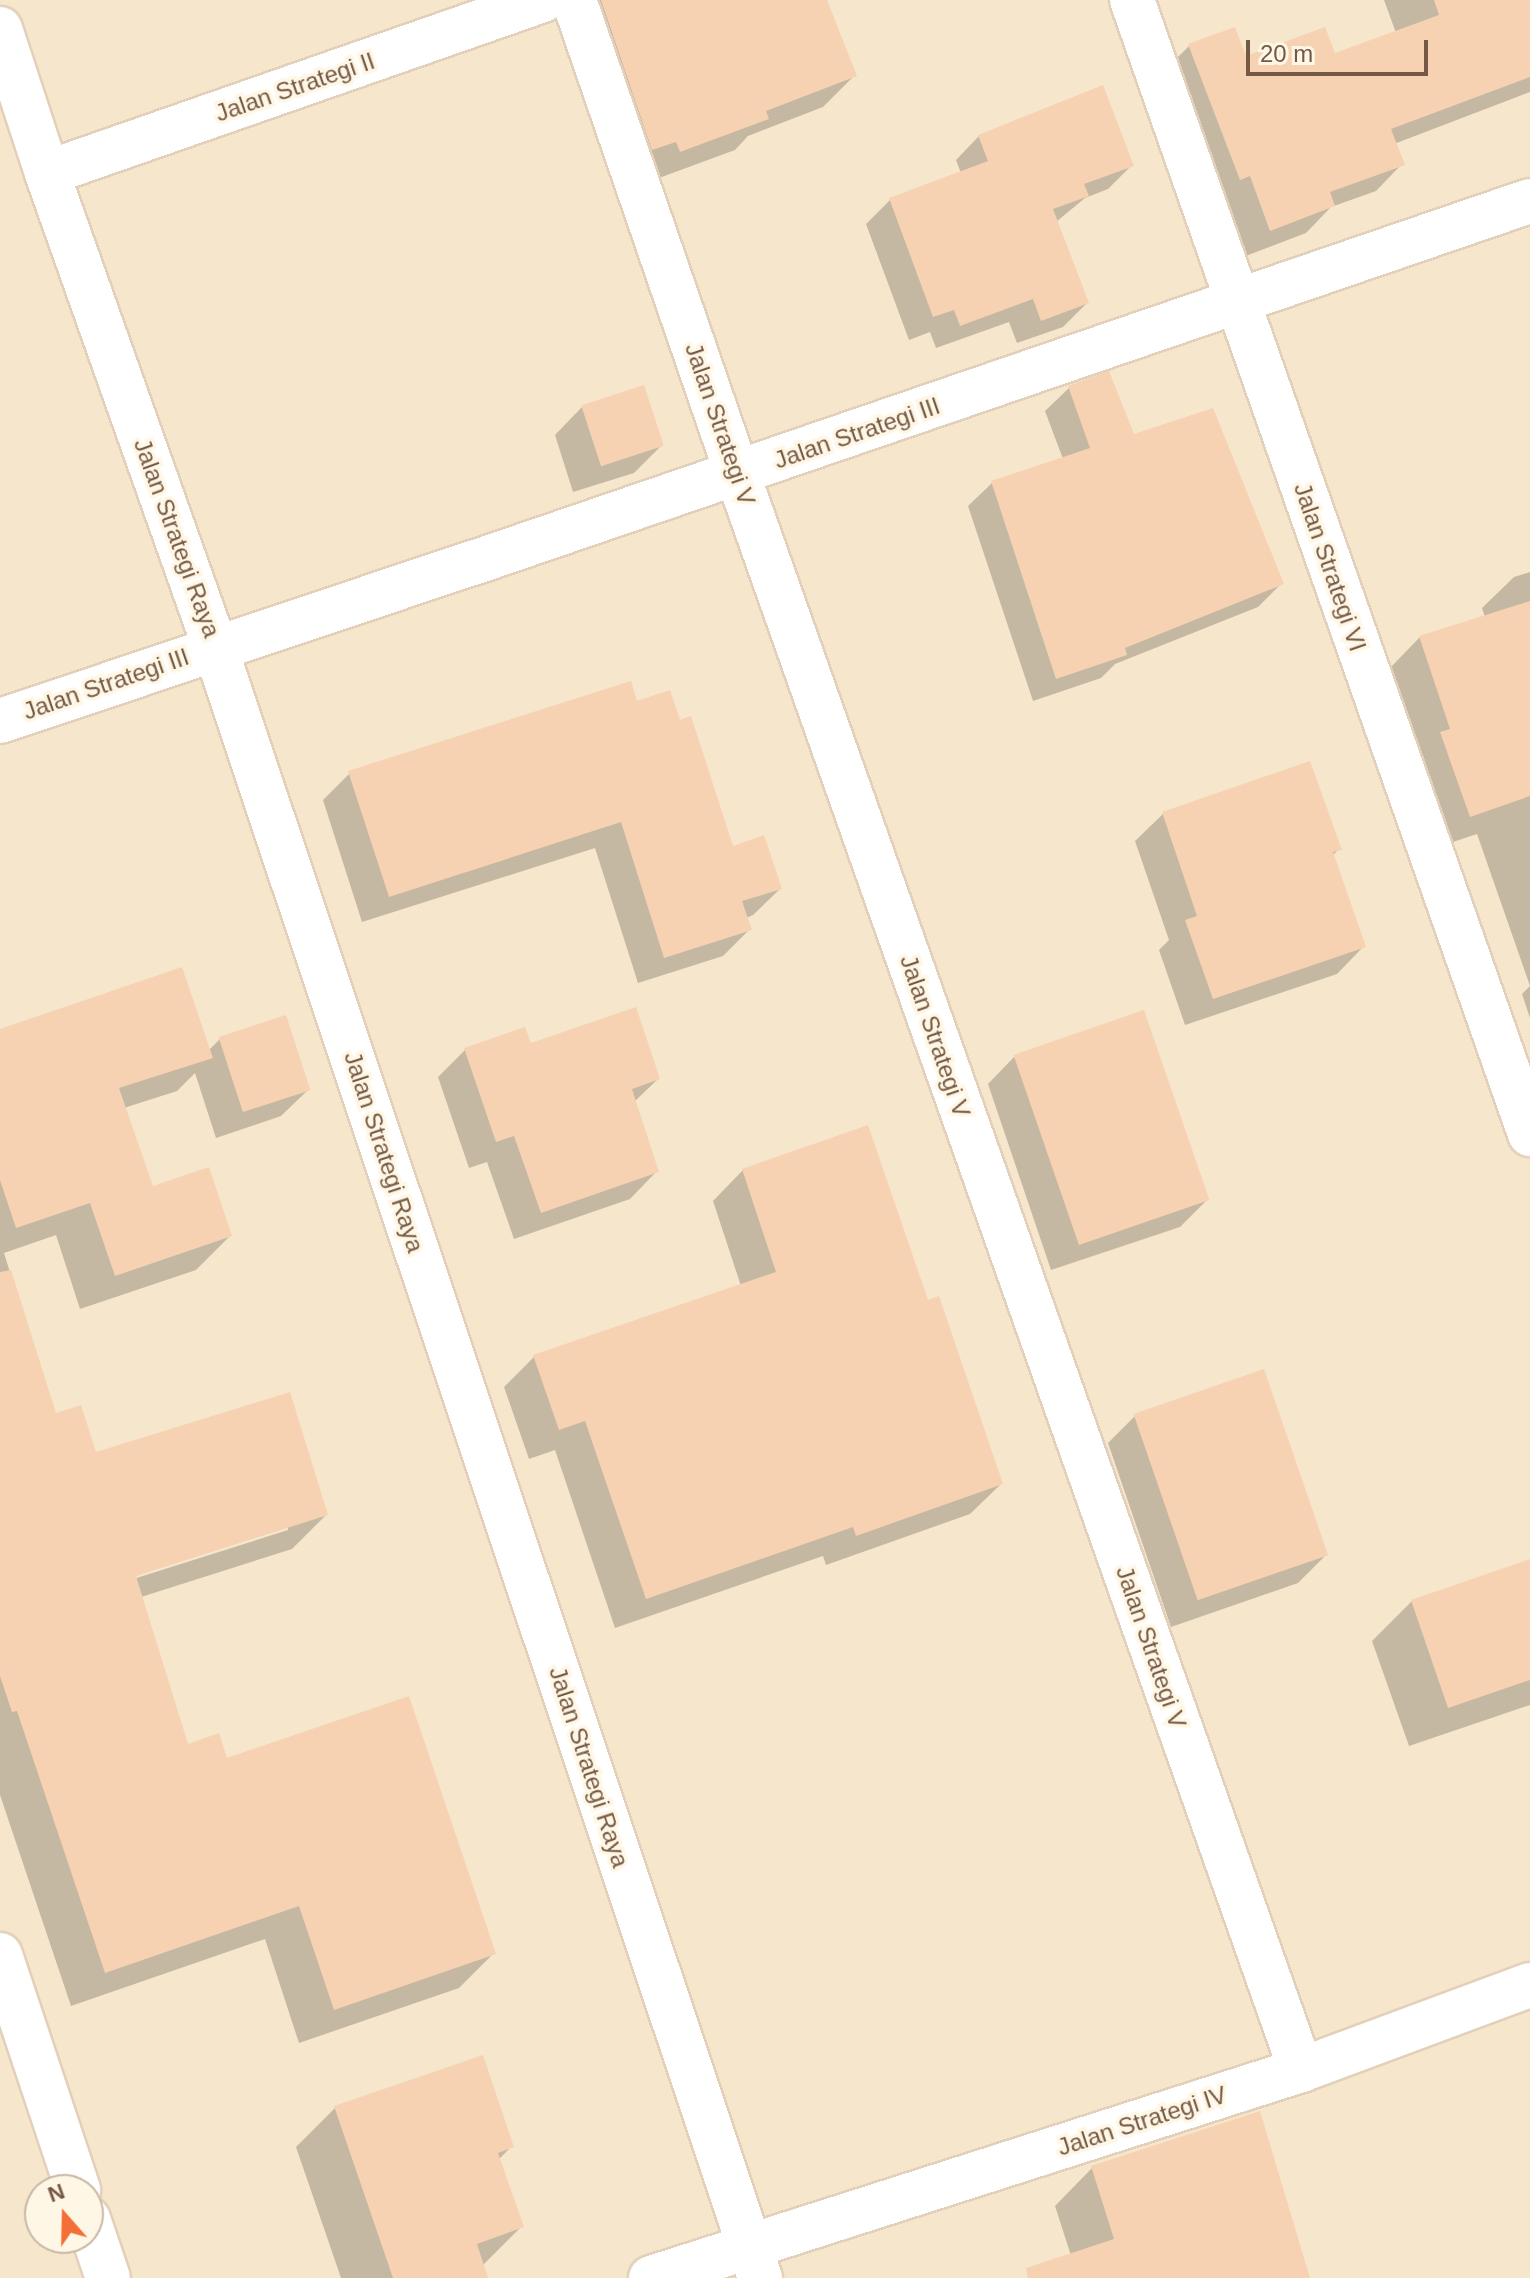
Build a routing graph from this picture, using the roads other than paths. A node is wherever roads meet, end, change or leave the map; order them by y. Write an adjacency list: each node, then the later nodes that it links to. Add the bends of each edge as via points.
1 (543, 0): 5 (street, Jalan Strategi II)
2 (574, 0): 8 (street, Jalan Strategi V)
3 (1132, 0): 7 (street, Jalan Strategi VI)
4 (0, 29): 5 (street, Jalan Strategi Raya)
5 (56, 170): 9 (street, Jalan Strategi Raya)
6 (1530, 201): 7 (street, Jalan Strategi III)
7 (1236, 303): 8 (street, Jalan Strategi III); 11 (street, Jalan Strategi VI)
8 (737, 473): 9 (street, Jalan Strategi III); 14 (street, Jalan Strategi V)
9 (205, 650): 10 (street, Jalan Strategi III); 17 (street, Jalan Strategi Raya)
10 (0, 721)
11 (1530, 1134)
12 (0, 1955): 15 (street)
13 (1530, 1985): 14 (street, Jalan Strategi IV)
14 (1301, 2070): 17 (street, Jalan Strategi IV)
15 (73, 2174)
16 (100, 2254): 18 (street)
17 (755, 2263): 19 (street, Jalan Strategi IV)
18 (108, 2278)
19 (651, 2278)

